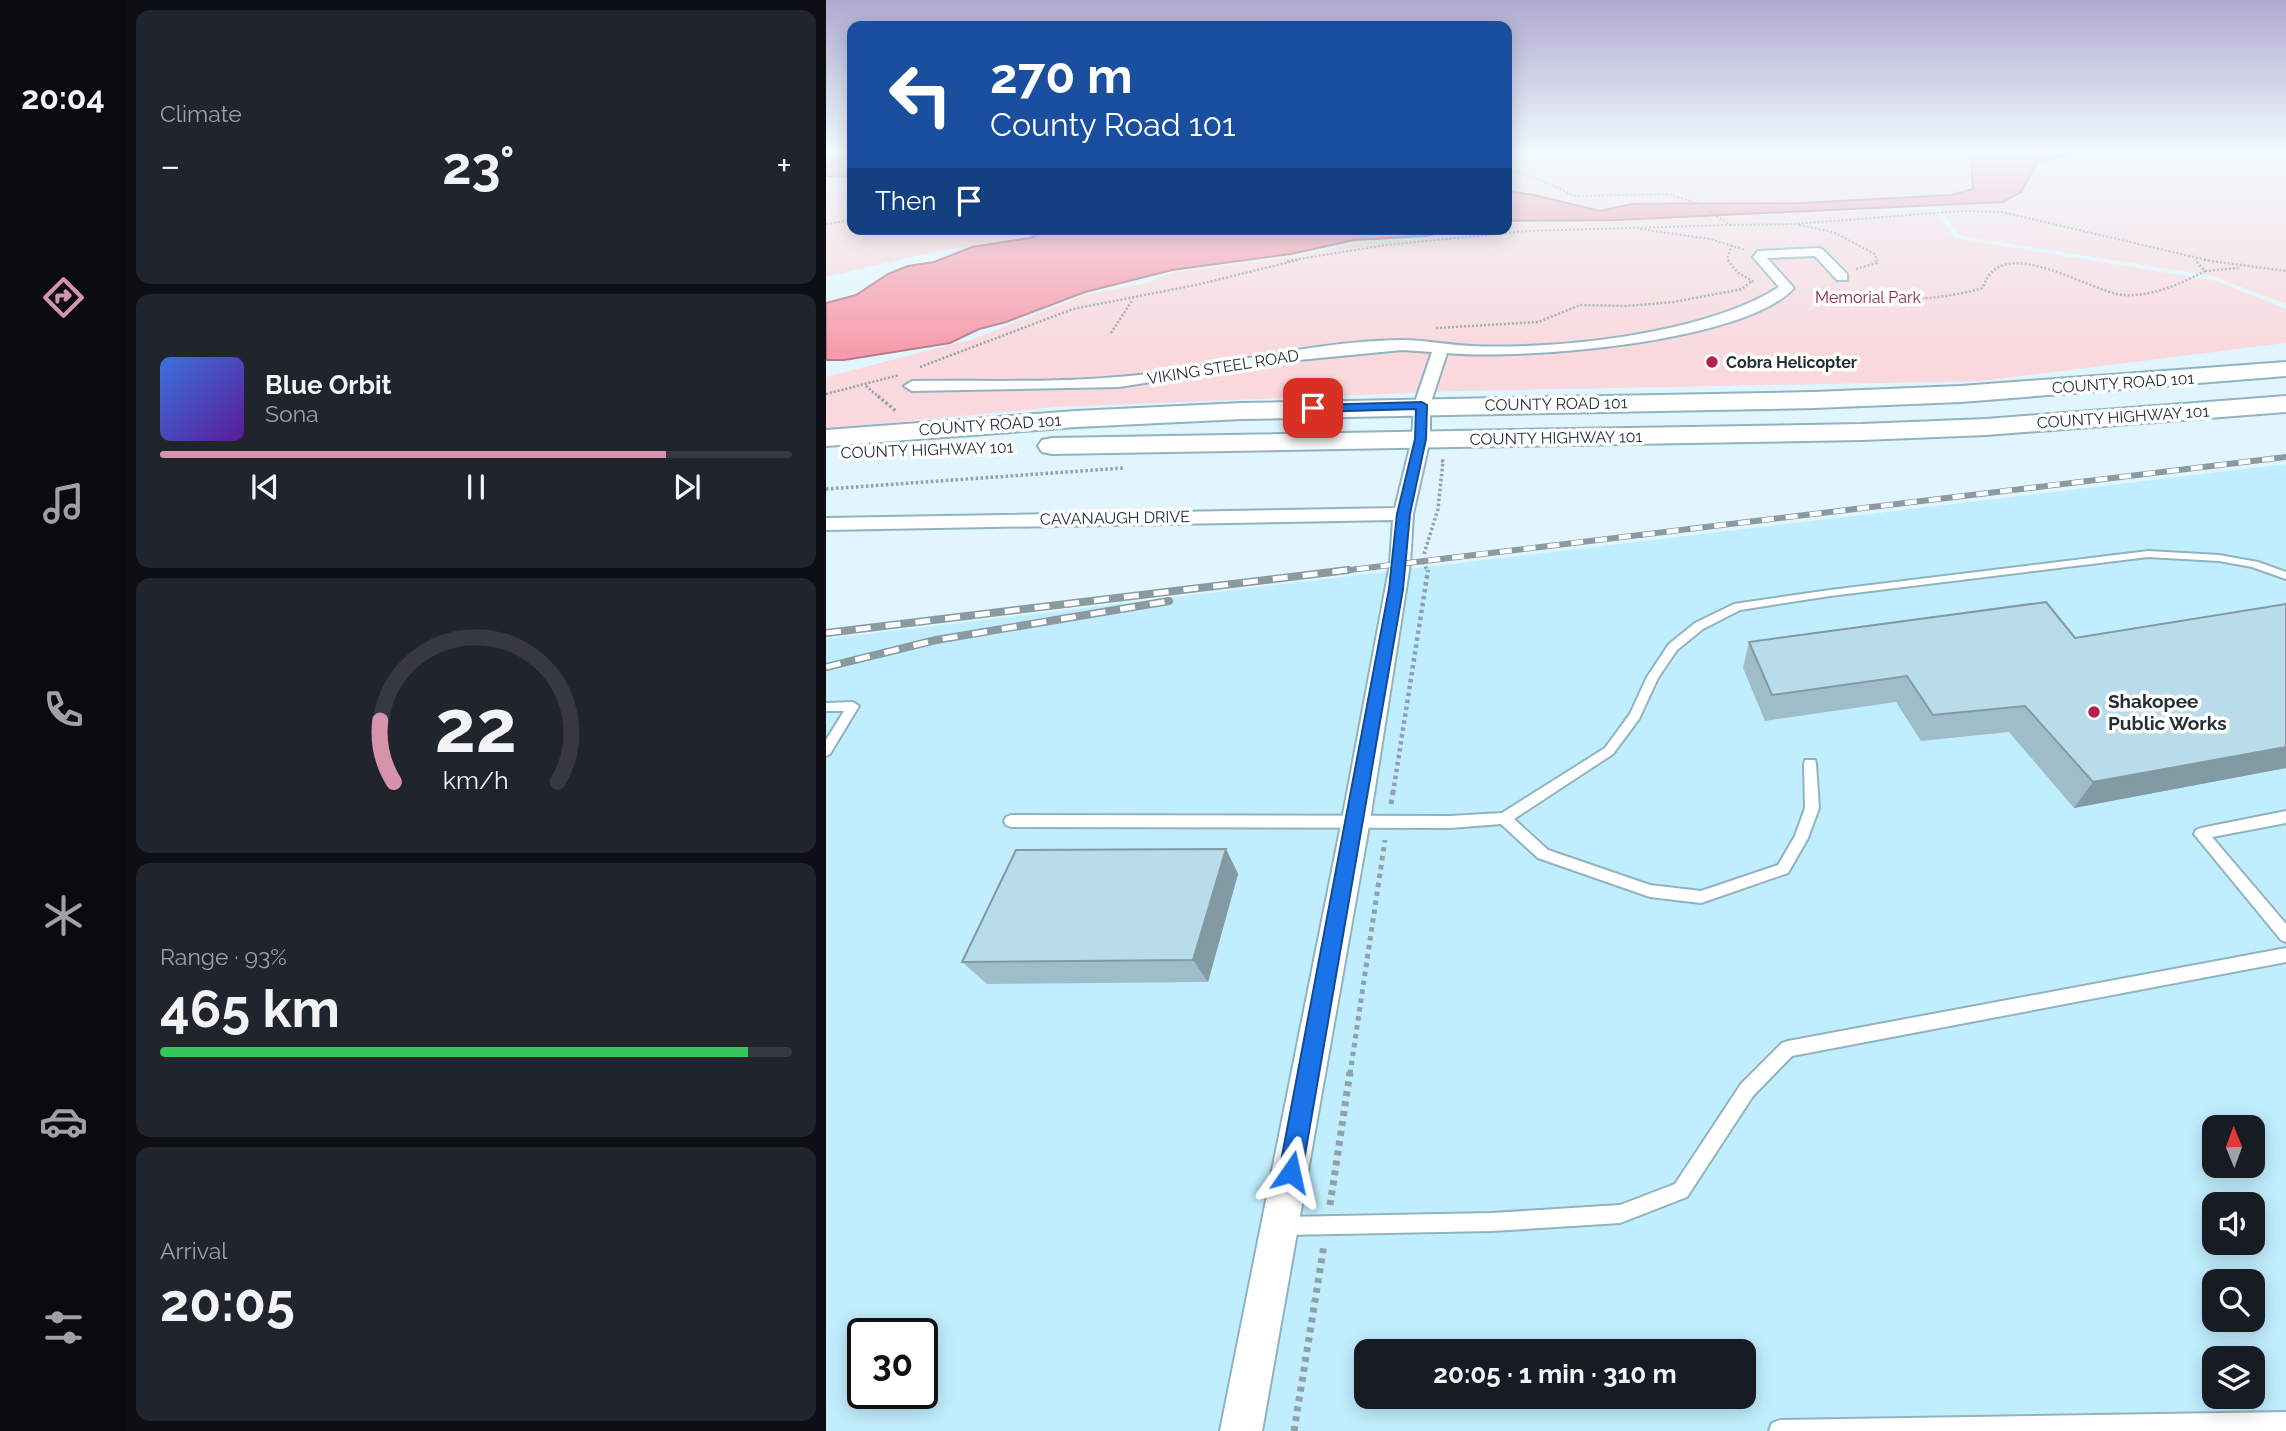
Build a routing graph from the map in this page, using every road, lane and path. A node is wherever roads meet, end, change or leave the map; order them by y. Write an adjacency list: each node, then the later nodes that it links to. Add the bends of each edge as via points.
1 (1721, 220): 7 (path)
2 (1849, 220): 6 (path)
3 (2034, 220): 12 (path)
4 (847, 221): 5 (path)
5 (826, 224)
6 (1794, 224): 7 (path); 16 (path, via 1833,232 1875,254 1877,263)
7 (1730, 225): 8 (path)
8 (1629, 227): 9 (path); 11 (path, via 1710,239)
9 (1512, 233)
10 (1494, 235): 18 (path, via 1386,245 1272,264)
11 (1759, 255): 16 (street, via 1818,252); 20 (street, VIKING STEEL ROAD, via 1787,288 1710,324 1536,351 1479,353)
12 (2189, 257): 13 (path); 14 (path)
13 (2248, 268): 14 (path); 15 (path)
14 (2205, 271): 17 (path, via 2124,296 2033,265 2006,265 1992,271 1983,288 1937,297 1884,300)
15 (2286, 271)
16 (1849, 273)
17 (1822, 292)
18 (1133, 298): 19 (path); 21 (path, via 1073,309)
19 (1111, 333)
20 (1440, 348): 23 (street, VIKING STEEL ROAD, via 1402,345 1278,357 1119,382); 27 (street)
21 (914, 369)
22 (2286, 369): 27 (main road, COUNTY ROAD 101, via 1878,398)
23 (907, 380): 24 (path)
24 (866, 385): 25 (path); 28 (path)
25 (826, 394)
26 (2286, 404): 30 (main road, COUNTY HIGHWAY 101, via 1917,430)
27 (1422, 405): 29 (main road, COUNTY ROAD 101, via 1100,418); 30 (street)
28 (899, 413)
29 (826, 438)
30 (1418, 450): 31 (main road, COUNTY HIGHWAY 101, via 1043,446); 34 (street); 44 (path, via 1443,461 1443,480 1432,538 1422,561 1428,570)
31 (826, 454)
32 (1132, 467): 33 (path)
33 (826, 489)
34 (1403, 514): 35 (street, CAVANAUGH DRIVE); 42 (street, via 1400,564)
35 (826, 524)
36 (2286, 576): 41 (lane, via 2219,558 2148,554 1738,607 1699,626 1673,647 1635,716 1609,751)
37 (826, 707): 38 (lane, via 853,706)
38 (826, 751)
39 (1810, 764): 41 (lane, via 1811,808 1783,869 1701,897 1650,891 1543,854)
40 (2286, 817): 45 (lane, via 2202,834)
41 (1504, 818): 44 (lane)
42 (1356, 820): 43 (lane); 44 (lane); 48 (street)
43 (1011, 821)
44 (1388, 821): 47 (path)
45 (2286, 935)
46 (2286, 955): 47 (lane, via 1788,1049 1747,1090 1681,1191 1620,1214)
47 (1327, 1225): 48 (lane); 51 (path)
48 (1281, 1226): 50 (street)
49 (2286, 1423): 52 (lane)
50 (1248, 1430)
51 (1294, 1431)
52 (1780, 1431)

